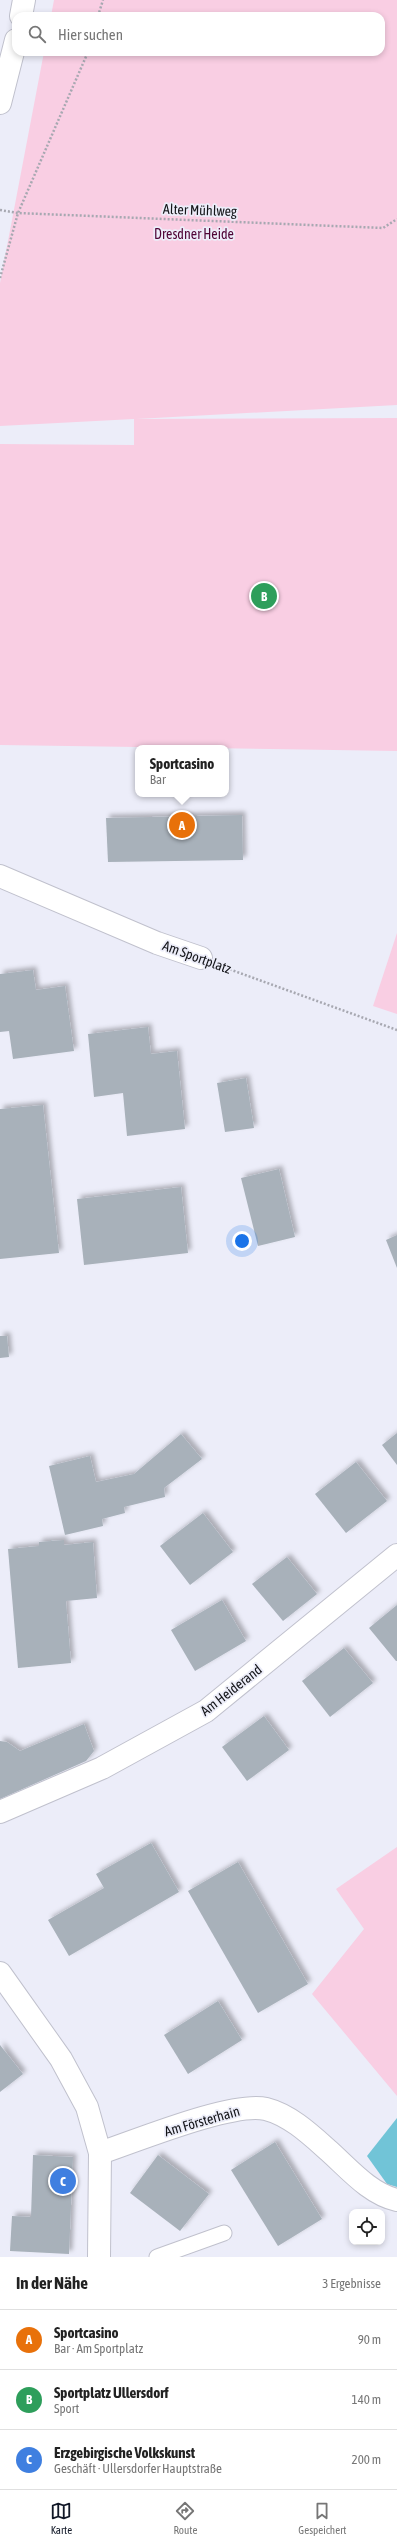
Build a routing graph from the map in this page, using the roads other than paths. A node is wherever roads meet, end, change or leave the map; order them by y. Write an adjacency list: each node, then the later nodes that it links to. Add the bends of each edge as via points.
1 (24, 0): 2 (street)
2 (22, 12)
3 (12, 56): 4 (street)
4 (0, 103)
5 (0, 876): 6 (street, Am Sportplatz, via 157,943)
6 (201, 958)
7 (397, 1555): 8 (street, Am Heiderand, via 206,1711 102,1768)
8 (0, 1812)
9 (0, 1973): 10 (street, via 61,2059 88,2107)
10 (100, 2154): 11 (street, Am Försterhain, via 175,2127 239,2108 266,2109 290,2120 371,2189); 13 (street)
11 (397, 2200)
12 (224, 2233): 14 (lane)
13 (99, 2257)
14 (157, 2257)

